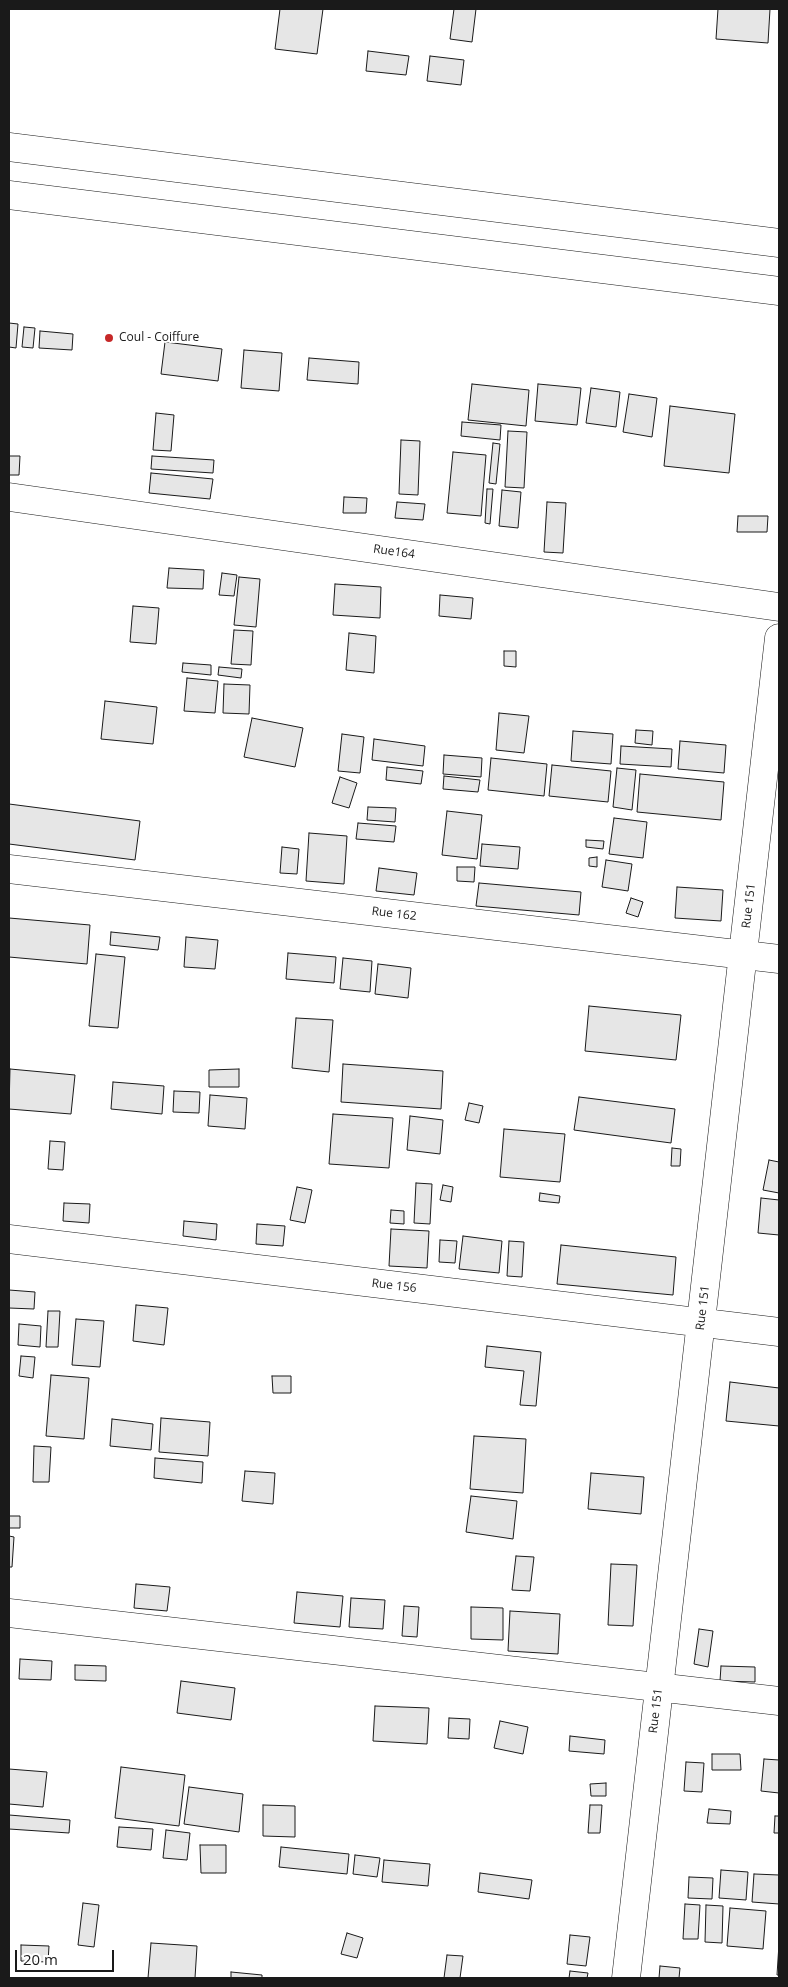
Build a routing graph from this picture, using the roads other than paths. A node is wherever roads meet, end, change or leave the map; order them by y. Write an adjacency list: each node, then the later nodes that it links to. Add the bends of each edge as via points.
1 (9, 147): 3 (street)
2 (9, 195): 4 (street)
3 (779, 244)
4 (779, 291)
5 (9, 497): 6 (street, Rue164)
6 (779, 607)
7 (779, 638): 9 (street, Rue 151)
8 (9, 870): 9 (street, Rue 162)
9 (743, 955): 10 (street, Rue 162); 12 (street, Rue 151)
10 (779, 959)
11 (9, 1239): 12 (street, Rue 156)
12 (701, 1322): 13 (street, Rue 156); 15 (street, Rue 151)
13 (779, 1332)
14 (9, 1613): 15 (street)
15 (659, 1687): 16 (street); 17 (street, Rue 151)
16 (779, 1701)
17 (626, 1978)

